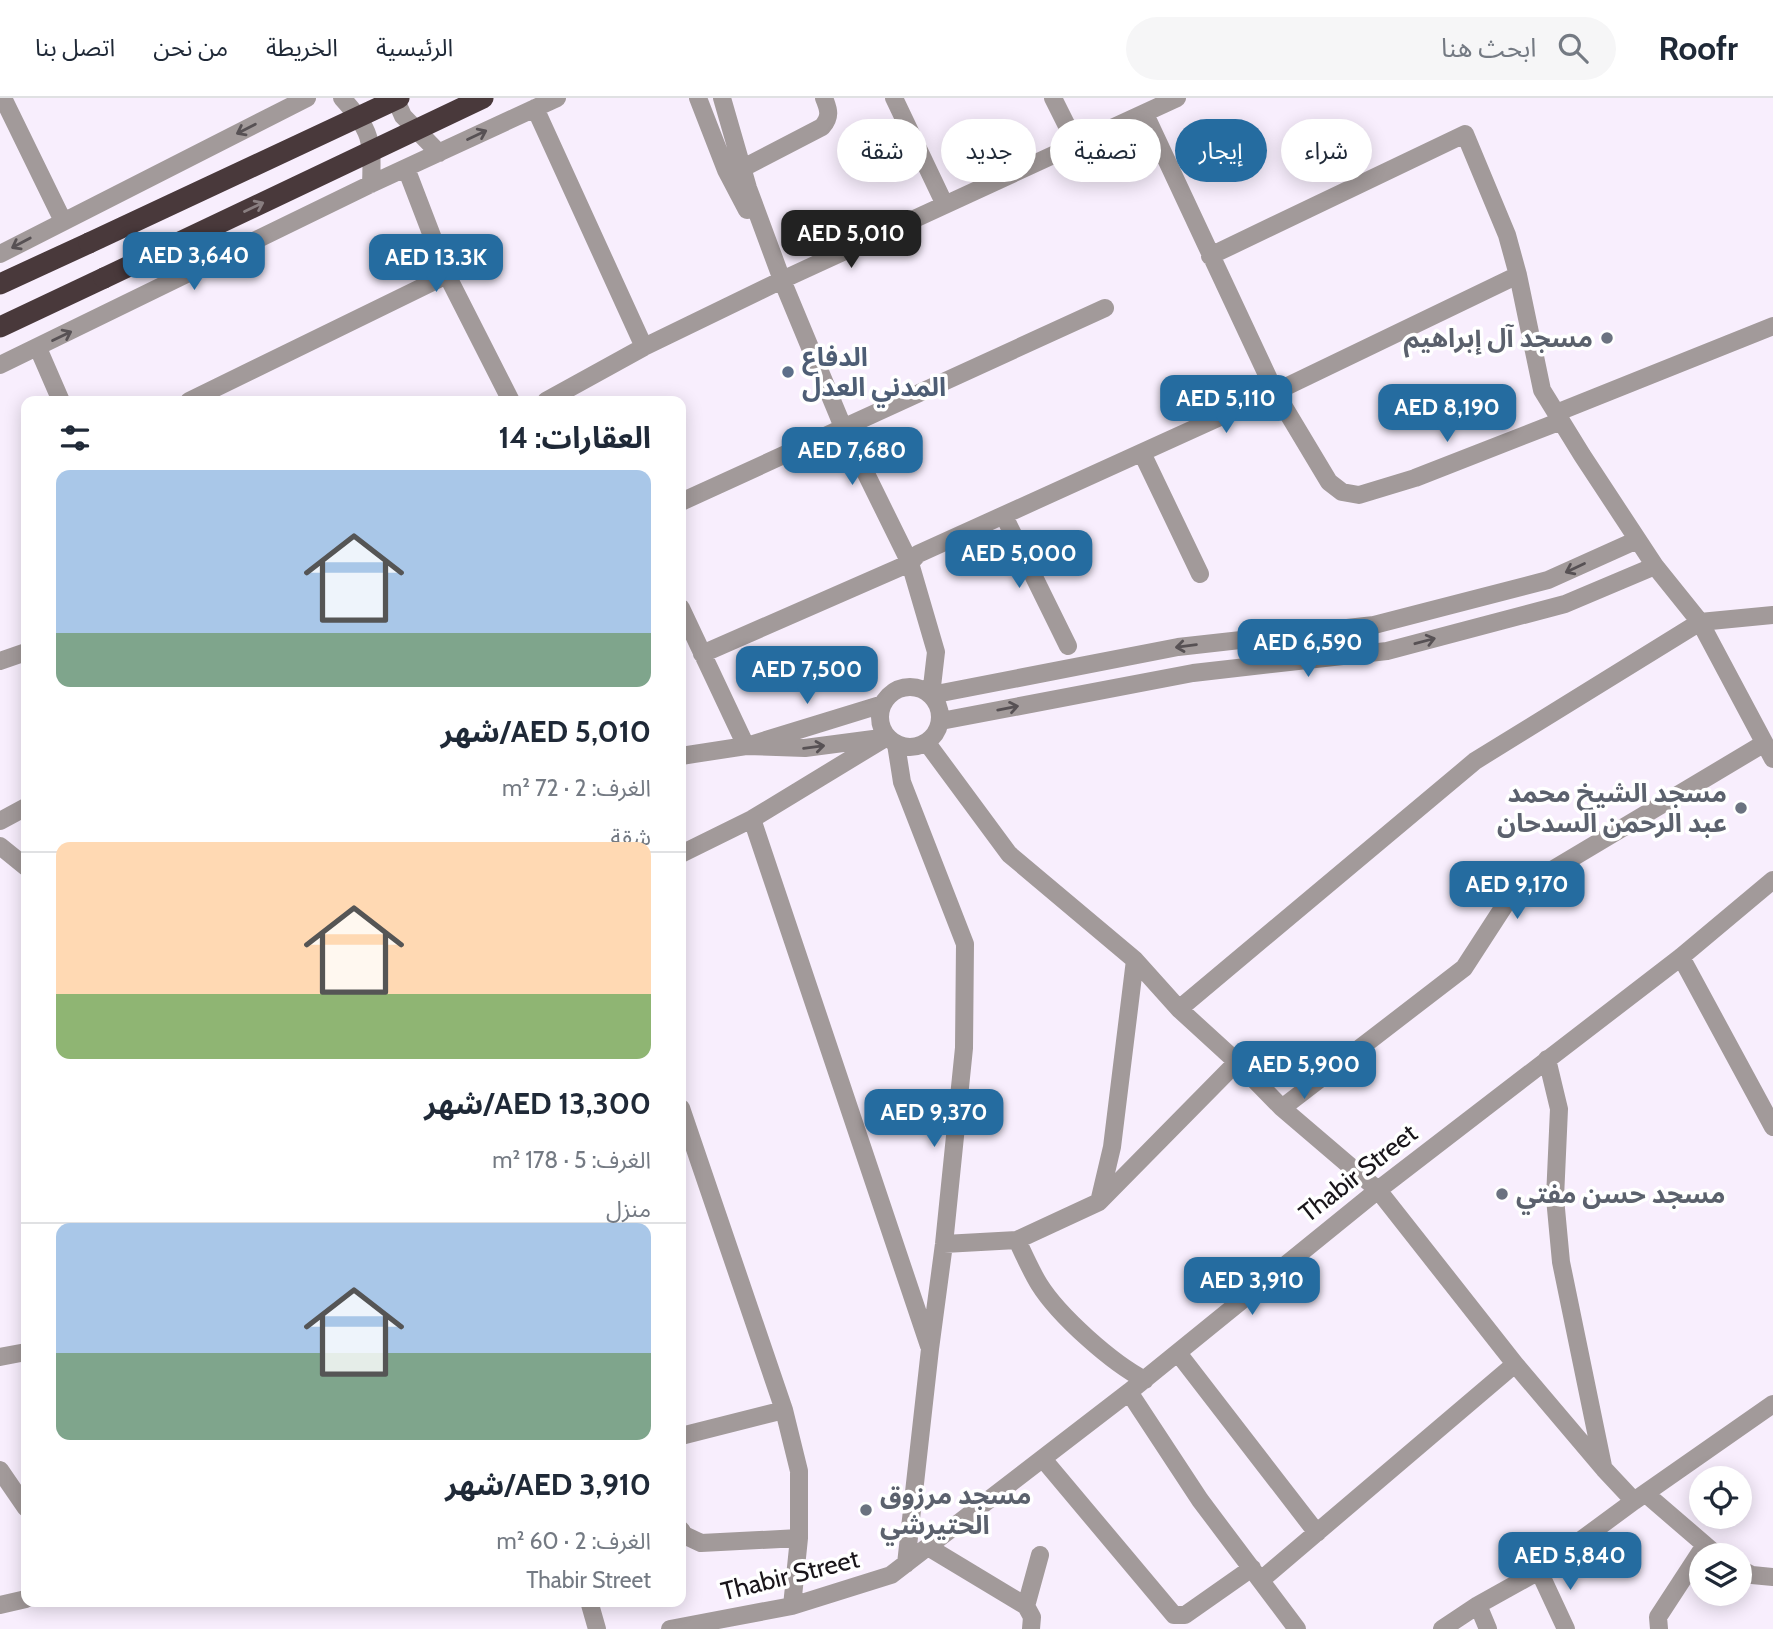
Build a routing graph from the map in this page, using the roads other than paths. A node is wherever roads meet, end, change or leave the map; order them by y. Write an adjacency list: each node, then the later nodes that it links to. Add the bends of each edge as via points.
1 (3, 98): 23 (street)
2 (307, 98): 23 (street, one-way to 23)
3 (342, 98): 21 (street, via 366,129 372,151)
4 (397, 98): 17 (street, via 403,116); 29 (highway, bridge)
5 (483, 98): 32 (highway, one-way to 5, bridge)
6 (557, 98): 13 (street)
7 (698, 98): 28 (street, via 726,170)
8 (722, 98): 20 (street)
9 (824, 98): 20 (street, via 829,113 822,127)
10 (894, 98): 22 (street)
11 (1053, 98): 15 (street)
12 (1177, 98): 14 (street)
13 (536, 108): 17 (street, one-way to 13); 33 (street)
14 (1145, 114): 16 (street); 25 (street)
15 (1064, 119)
16 (1134, 119)
17 (439, 153): 19 (street)
18 (1050, 156): 22 (street)
19 (406, 168): 21 (street); 26 (street)
20 (743, 168): 28 (street)
21 (371, 184): 34 (street, one-way to 21)
22 (946, 205): 28 (street)
23 (63, 221): 24 (street, one-way to 24)
24 (0, 254)
25 (1210, 256): 27 (street, via 1465,134 1495,202); 36 (street)
26 (447, 275): 38 (street); 39 (street)
27 (1518, 275): 36 (street); 41 (street, via 1542,390)
28 (782, 280): 33 (street); 42 (street)
29 (0, 284)
30 (1105, 308): 42 (street)
31 (1773, 326): 41 (street)
32 (0, 327)
33 (644, 347): 40 (street)
34 (38, 348): 35 (street); 37 (street)
35 (0, 365)
36 (1275, 391): 41 (street, via 1329,482 1342,492 1359,495 1415,478); 43 (street)
37 (59, 396)
38 (198, 396)
39 (508, 396)
40 (554, 396)
41 (1559, 417): 46 (street)
42 (843, 427): 44 (street); 47 (street)
43 (1142, 453): 45 (street); 49 (street)
44 (686, 500)
45 (1004, 516): 47 (street, via 918,554); 53 (street)
46 (1637, 540): 48 (street); 57 (street, one-way to 57, via 1548,580 1374,625 1178,647)
47 (911, 563): 55 (street); 57 (street, via 936,652)
48 (1654, 566): 52 (street); 59 (street, one-way to 48, via 1194,673 1387,651 1565,604)
49 (1200, 574)
50 (1773, 615): 52 (street)
51 (686, 619): 55 (street)
52 (1700, 622): 63 (street); 74 (street, via 1475,761)
53 (1069, 646)
54 (21, 653): 56 (street)
55 (702, 654): 62 (street)
56 (1, 657)
57 (931, 695): 58 (street, via 924,689 905,687); 59 (street)
58 (883, 704): 60 (street, via 880,721); 62 (street)
59 (941, 721): 61 (street)
60 (892, 740): 61 (street, via 911,747); 62 (street, one-way to 60, via 805,748); 66 (street); 83 (street, via 902,782 965,944 964,1048)
61 (927, 743): 73 (street, via 1009,853)
62 (746, 746): 64 (street)
63 (1768, 751): 77 (street, via 1512,894 1464,968)
64 (686, 755)
65 (21, 810): 67 (street)
66 (752, 819): 69 (street); 84 (street)
67 (0, 821)
68 (0, 846): 70 (street)
69 (686, 852)
70 (21, 863)
71 (1773, 880): 72 (street, Thabir Street)
72 (1681, 957): 75 (street, Thabir Street); 79 (street)
73 (1135, 960): 74 (street); 81 (street, via 1112,1147)
74 (1178, 1009): 76 (street)
75 (1547, 1059): 80 (street, Thabir Street); 95 (street, via 1559,1110 1555,1198 1561,1262)
76 (1237, 1062): 77 (street); 81 (street)
77 (1282, 1108): 80 (street)
78 (686, 1123): 92 (street)
79 (1773, 1127)
80 (1378, 1190): 86 (street, Thabir Street); 88 (street)
81 (1099, 1202): 82 (street)
82 (1017, 1240): 83 (street); 89 (street, via 1051,1301 1087,1338)
83 (944, 1244): 84 (street)
84 (930, 1349): 105 (street)
85 (21, 1353): 87 (street)
86 (1178, 1353): 89 (street, Thabir Street); 99 (street)
87 (0, 1357)
88 (1515, 1364): 95 (street); 99 (street)
89 (1145, 1380): 90 (street, Thabir Street)
90 (1129, 1392): 94 (street, Thabir Street); 107 (street, via 1199,1500)
91 (1773, 1404): 97 (street)
92 (784, 1410): 93 (street); 101 (street, via 799,1471)
93 (686, 1435)
94 (1043, 1459): 103 (street, Thabir Street); 118 (street, via 1174,1615)
95 (1604, 1469): 97 (street)
96 (0, 1470): 98 (street)
97 (1640, 1497): 102 (street); 106 (street)
98 (21, 1501)
99 (1317, 1533): 107 (street)
100 (686, 1536): 101 (street, via 701,1543)
101 (799, 1538): 114 (street)
102 (1702, 1543)
103 (928, 1547): 105 (street, Thabir Street); 115 (street)
104 (1040, 1555): 115 (street)
105 (906, 1564): 114 (street, Thabir Street, via 891,1575)
106 (1539, 1571): 113 (street); 125 (street)
107 (1257, 1574): 118 (street); 122 (street)
108 (1752, 1575): 109 (street)
109 (1773, 1577)
110 (1689, 1579): 126 (street, via 1658,1617)
111 (21, 1600): 112 (street)
112 (0, 1605)
113 (1478, 1605): 123 (street); 124 (street)
114 (792, 1606): 117 (street, Thabir Street)
115 (1026, 1606): 121 (street, via 1032,1617)
116 (591, 1607): 119 (street)
117 (759, 1621): 120 (street, Thabir Street)
118 (1175, 1623)
119 (597, 1629)
120 (670, 1629)
121 (1031, 1629)
122 (1297, 1629)
123 (1442, 1629)
124 (1488, 1629)
125 (1566, 1629)
126 (1659, 1629)

